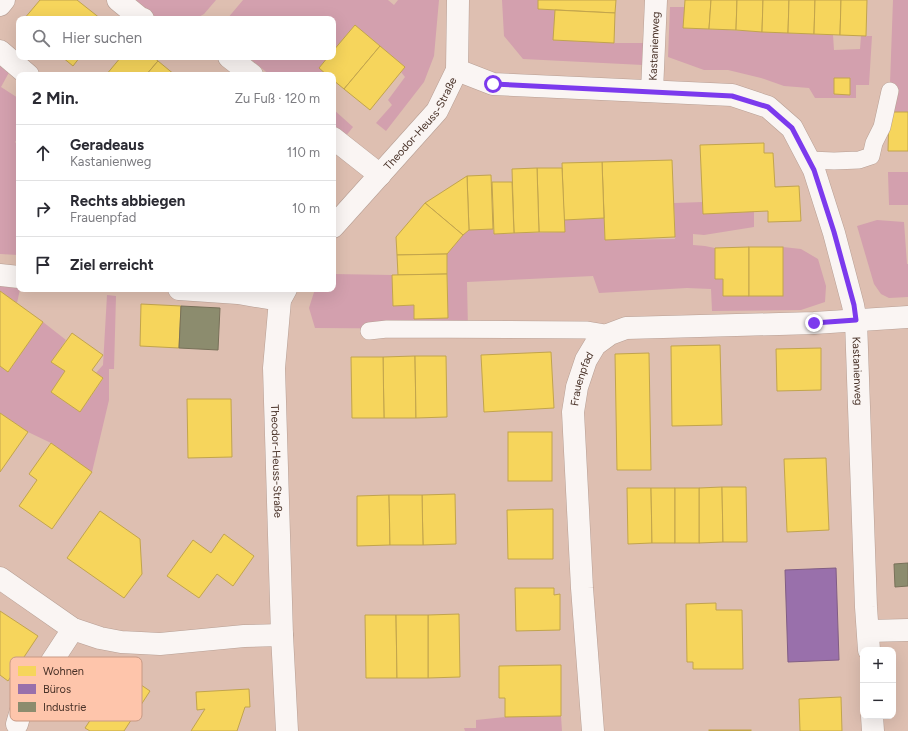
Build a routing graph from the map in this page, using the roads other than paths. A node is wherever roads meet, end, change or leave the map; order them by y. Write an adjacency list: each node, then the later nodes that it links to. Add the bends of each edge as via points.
1 (4, 0): 5 (street)
2 (118, 0): 6 (street)
3 (458, 0): 9 (street, Theodor-Heuss-Straße)
4 (656, 0): 12 (street, Kastanienweg)
5 (0, 5)
6 (138, 16)
7 (0, 51): 10 (street)
8 (233, 60): 11 (street)
9 (457, 70): 12 (street, Kastanienweg, via 493,84); 16 (street, Theodor-Heuss-Straße, via 437,111)
10 (24, 72)
11 (248, 72)
12 (652, 91): 15 (street, Kastanienweg, via 732,96 768,107 792,128)
13 (890, 91): 15 (lane, via 882,127 870,156 859,160)
14 (336, 140): 16 (street)
15 (809, 160): 23 (street, Kastanienweg, via 834,232)
16 (380, 175): 17 (street, Theodor-Heuss-Straße)
17 (336, 224)
18 (0, 276): 19 (street)
19 (16, 277)
20 (223, 292): 21 (street)
21 (283, 295): 29 (street, Theodor-Heuss-Straße, via 274,368)
22 (908, 317): 23 (street, Frauenpfad)
23 (856, 320): 25 (street, Frauenpfad, via 626,328); 30 (street, Kastanienweg)
24 (369, 331): 25 (lane, via 586,330)
25 (610, 334): 34 (street, Frauenpfad, via 595,345 586,360 577,387 573,412 582,588)
26 (0, 578): 27 (street)
27 (73, 629): 29 (street, via 121,642 160,644); 31 (street)
28 (908, 630): 30 (street, Kastanienweg)
29 (282, 635): 33 (street, Theodor-Heuss-Straße)
30 (869, 640)
31 (55, 657)
32 (872, 719): 35 (street)
33 (286, 731)
34 (593, 731)
35 (873, 731)

